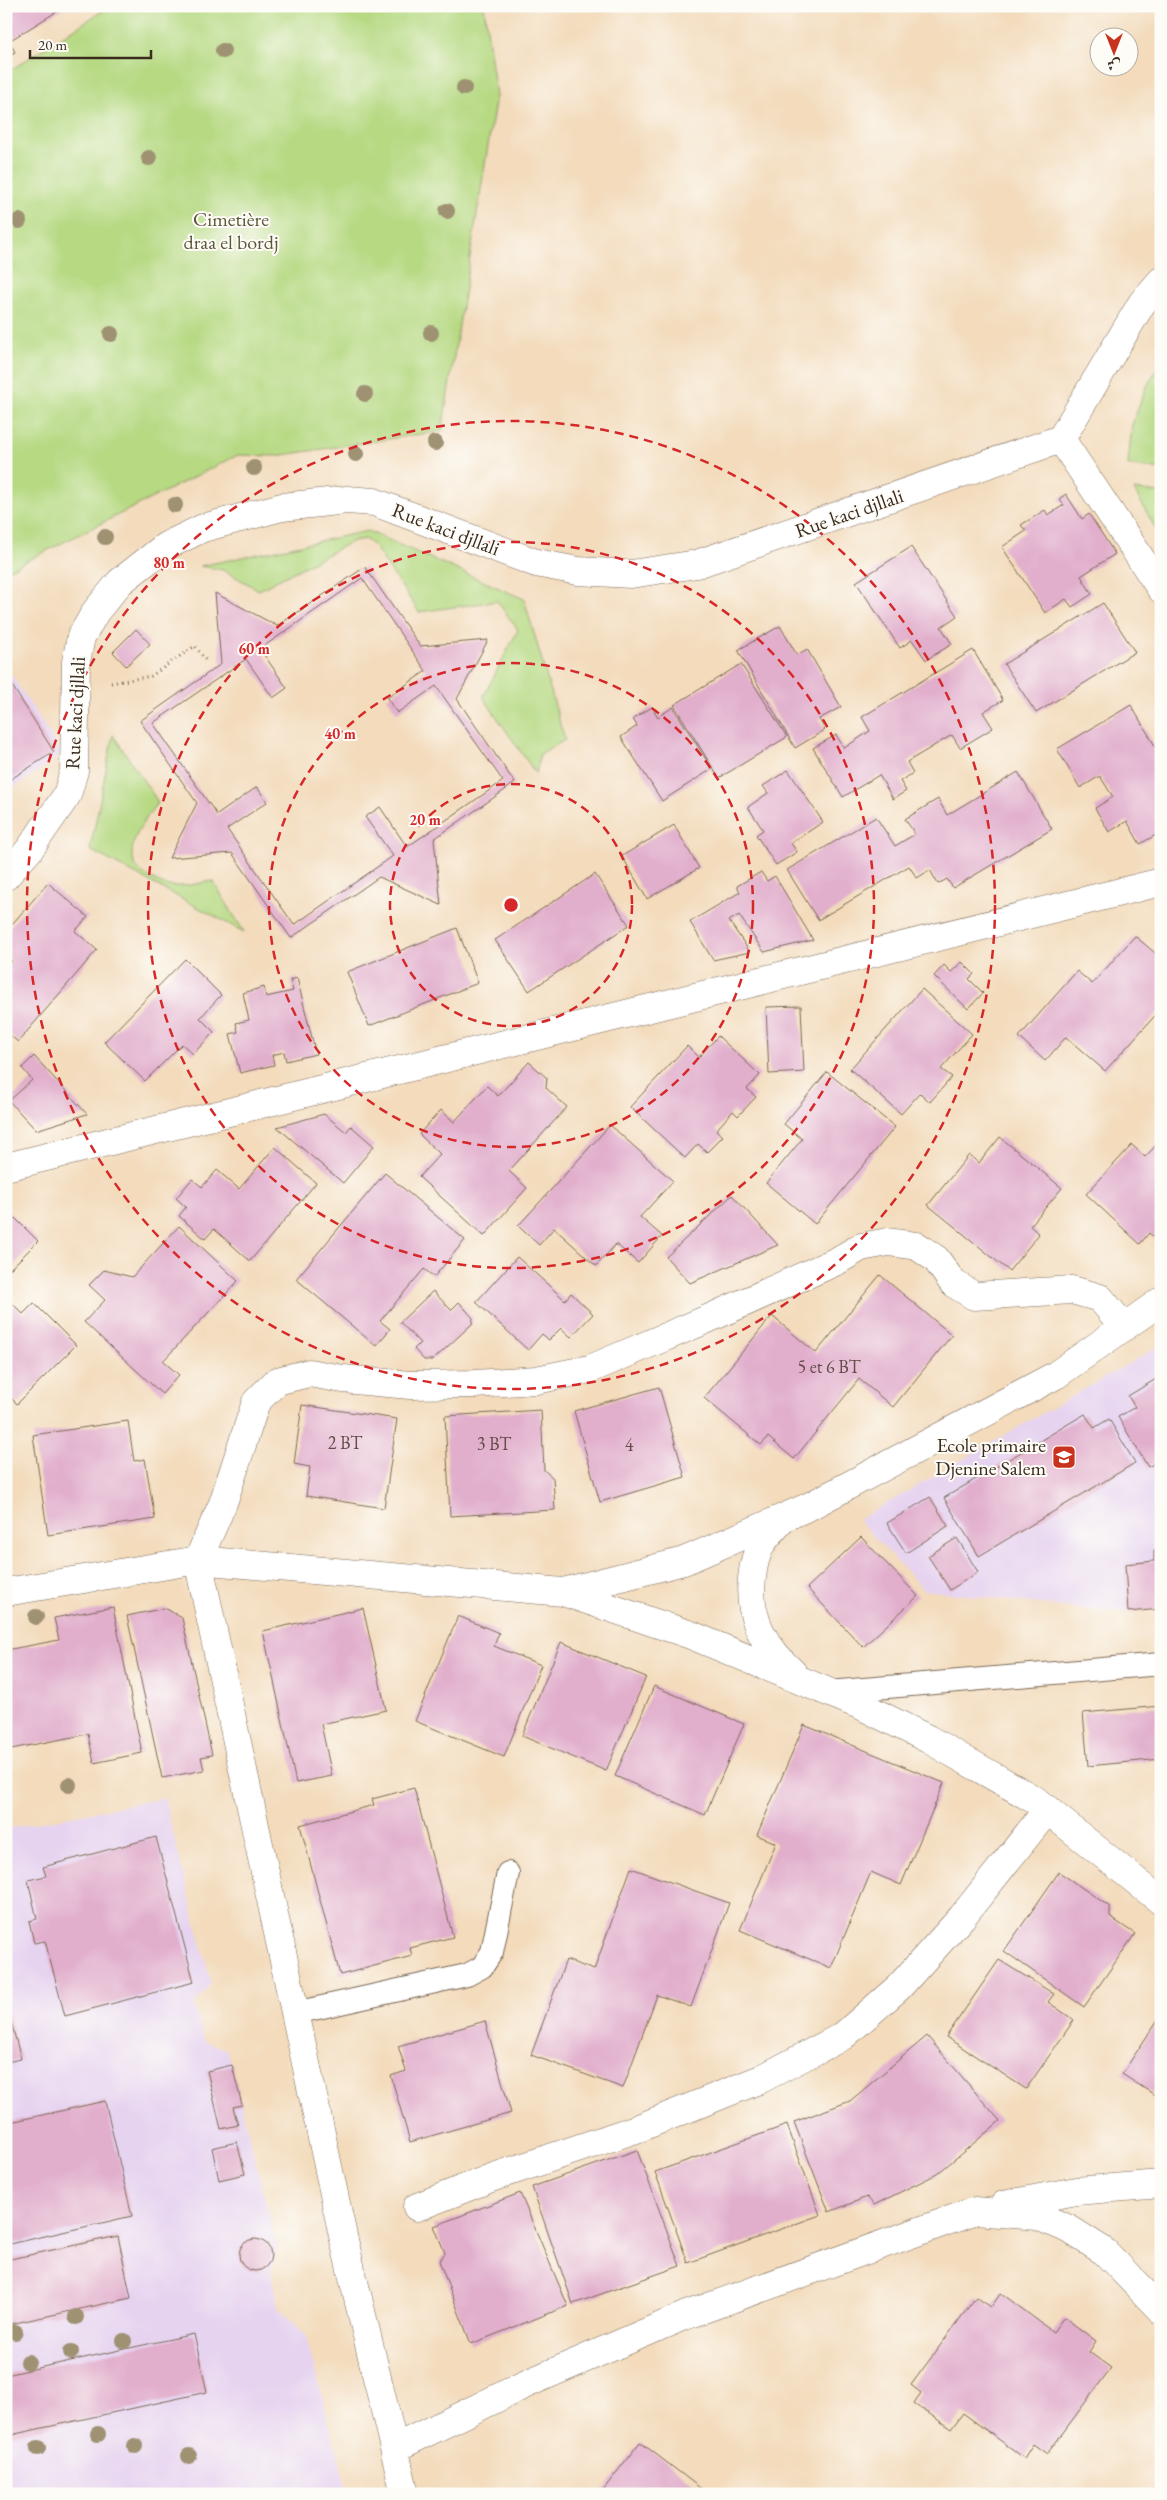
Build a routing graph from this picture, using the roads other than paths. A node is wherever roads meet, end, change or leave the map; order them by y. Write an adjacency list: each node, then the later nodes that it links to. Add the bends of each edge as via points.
1 (1161, 281): 2 (street, via 1142,303)
2 (1062, 439): 3 (street); 4 (street, Rue kaci djllali, via 697,564 631,574 578,571 536,563 374,502 347,500 282,507 203,528 166,546 120,582 96,611 81,637 76,662 74,771 67,795 29,850)
3 (1161, 589)
4 (6, 876)
5 (1161, 882): 6 (street)
6 (6, 1167)
7 (1161, 1300): 8 (street)
8 (1124, 1327): 9 (street, via 1056,1375); 10 (street, via 1100,1298 1072,1290 974,1296 953,1283 930,1254 917,1246 888,1242 861,1247 801,1277 590,1369 536,1380 475,1384 410,1386 309,1373 277,1381 256,1402 222,1503)
9 (782, 1519): 12 (street, via 684,1561); 14 (street, via 761,1545 753,1569 752,1608 767,1645)
10 (198, 1560): 11 (street); 12 (street); 19 (street)
11 (6, 1592)
12 (563, 1592): 14 (street, via 691,1635)
13 (1161, 1664): 15 (lane)
14 (799, 1680): 15 (street)
15 (828, 1692): 16 (street, via 928,1739)
16 (1048, 1809): 18 (street); 21 (street, via 962,1917 899,1987 843,2036 761,2079 648,2125 491,2178)
17 (508, 1873): 19 (lane, via 492,1952 482,1967 468,1975)
18 (1161, 1901)
19 (295, 2013): 24 (street, via 343,2236)
20 (1161, 2184): 22 (street, via 1076,2190)
21 (418, 2207)
22 (975, 2211): 23 (street, via 1036,2216 1068,2230 1106,2252); 24 (street, via 684,2316 526,2384)
23 (1161, 2310)
24 (395, 2448): 25 (street)
25 (406, 2494)

